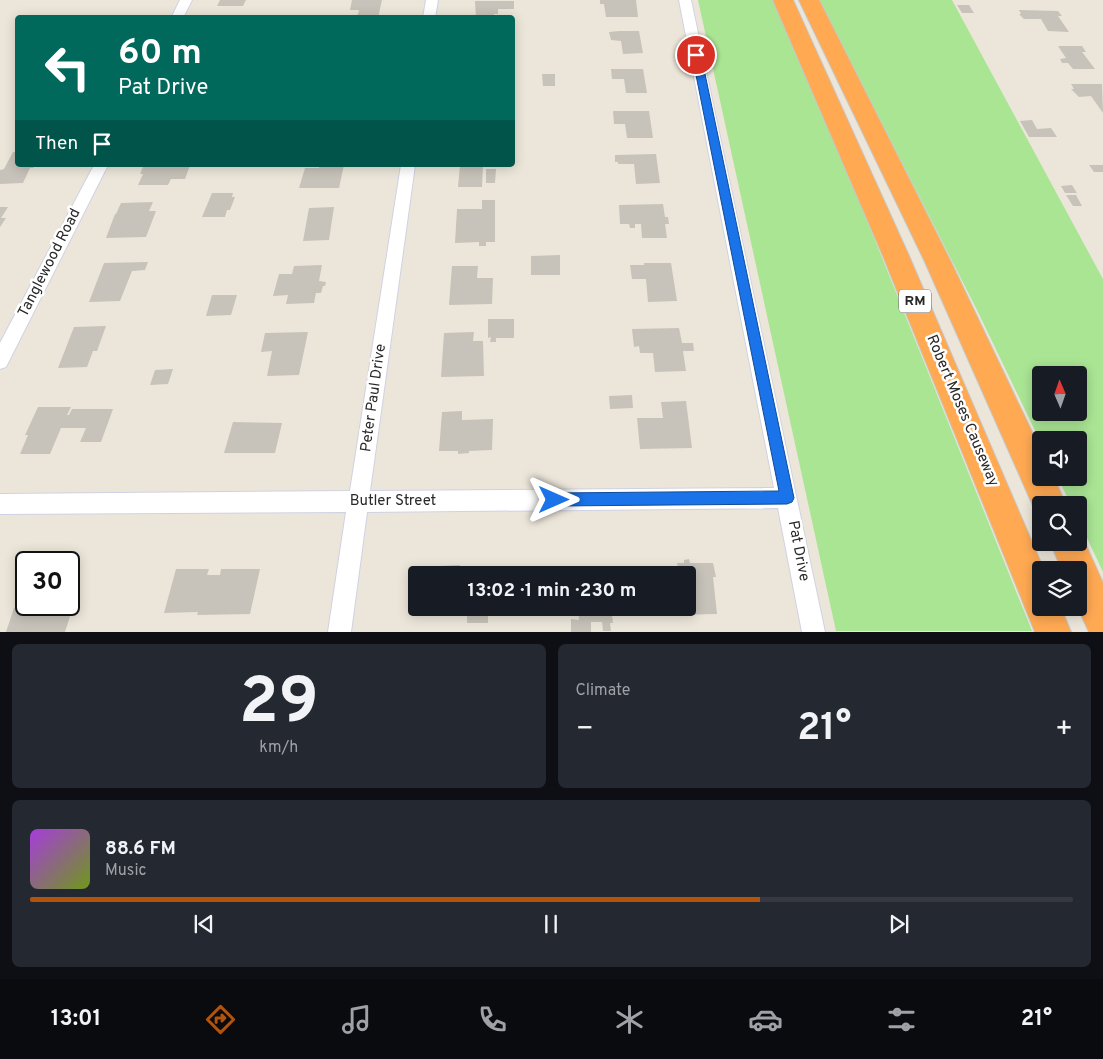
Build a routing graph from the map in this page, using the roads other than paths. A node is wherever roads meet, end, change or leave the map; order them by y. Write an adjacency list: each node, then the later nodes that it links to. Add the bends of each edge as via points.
1 (186, 0): 6 (street)
2 (432, 0): 7 (street)
3 (685, 0): 12 (street, Pat Drive)
4 (783, 0): 16 (highway, Robert Moses Causeway / RM, via 926,325)
5 (809, 0): 11 (highway, RM, via 934,254)
6 (178, 15)
7 (430, 15)
8 (100, 167): 10 (street, Tanglewood Road)
9 (408, 167): 13 (street, Peter Paul Drive)
10 (0, 361)
11 (1046, 496)
12 (787, 498): 13 (street, Butler Street); 20 (street, Pat Drive)
13 (359, 501): 14 (street, Butler Street); 19 (street, Peter Paul Drive)
14 (0, 504)
15 (1071, 551): 18 (highway)
16 (1032, 582)
17 (1046, 616): 21 (highway)
18 (1103, 623)
19 (339, 632)
20 (814, 632)
21 (1052, 632)

